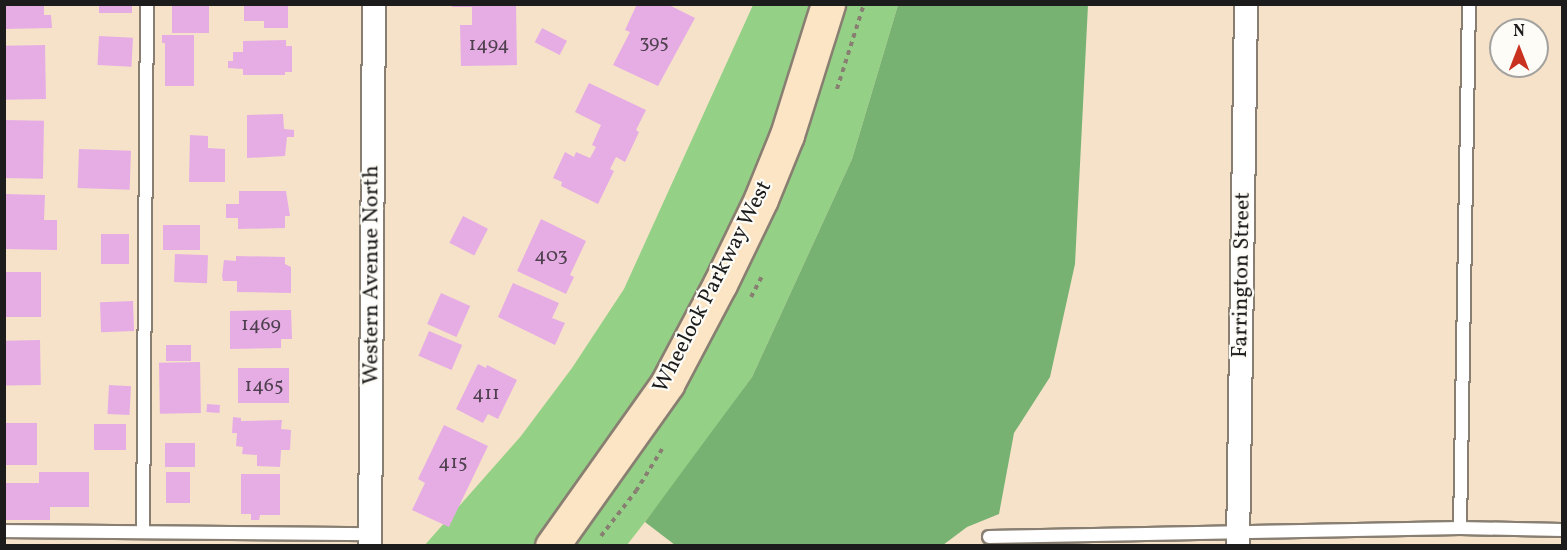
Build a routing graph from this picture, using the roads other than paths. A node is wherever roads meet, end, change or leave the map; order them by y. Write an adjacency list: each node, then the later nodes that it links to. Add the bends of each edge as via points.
1 (147, 4): 9 (lane)
2 (374, 4): 11 (street, Western Avenue North)
3 (828, 4): 13 (street, Wheelock Parkway West, via 788,135 720,284 667,384)
4 (1246, 4): 12 (street, Farrington Street)
5 (1469, 4): 6 (lane)
6 (1460, 528): 7 (lane); 12 (lane)
7 (1563, 530)
8 (4, 531): 9 (lane)
9 (143, 532): 11 (lane)
10 (989, 537): 12 (lane)
11 (370, 540)
12 (1238, 540)
13 (552, 546)

